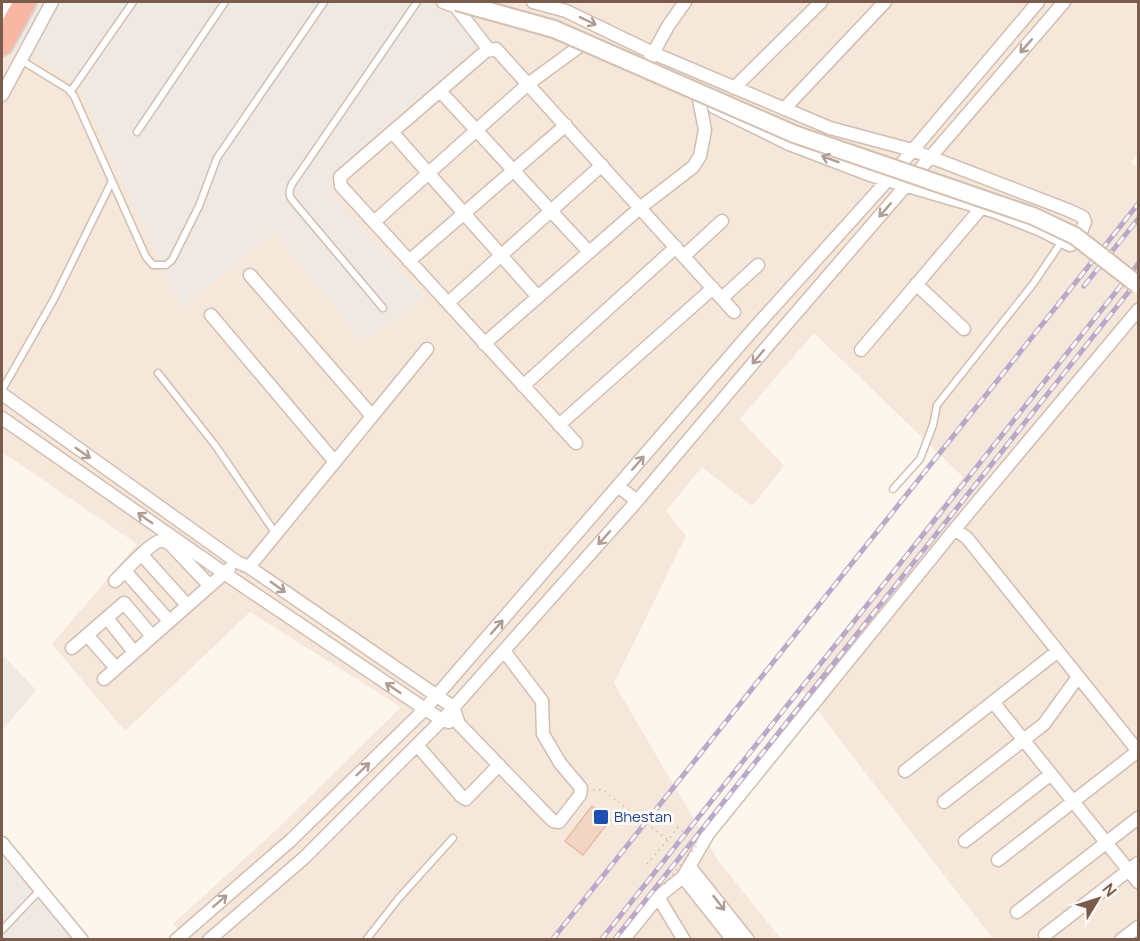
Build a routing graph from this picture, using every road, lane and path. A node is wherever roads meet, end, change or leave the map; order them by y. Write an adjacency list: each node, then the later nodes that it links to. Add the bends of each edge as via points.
1 (12, 2): 16 (street)
2 (25, 2): 17 (highway)
3 (52, 2): 21 (street)
4 (133, 2): 25 (lane)
5 (225, 2): 32 (lane)
6 (324, 2): 40 (lane, via 216,158 199,206 166,265 153,265 146,257)
7 (417, 2): 62 (lane, via 289,192)
8 (491, 2): 54 (street, via 558,21 798,126 1036,207 1080,228)
9 (533, 2): 20 (street, one-way to 20, via 566,11)
10 (821, 2): 24 (street)
11 (885, 2): 29 (street)
12 (1038, 2): 34 (street)
13 (1064, 2): 35 (street, one-way to 35)
14 (452, 3): 18 (street); 19 (street); 57 (street, bridge, via 554,29 794,134 1033,216 1075,236)
15 (678, 4): 20 (street)
16 (2, 21)
17 (2, 44)
18 (580, 46): 22 (street); 23 (street)
19 (489, 50): 23 (street, via 496,50); 26 (street)
20 (653, 52): 22 (street); 24 (street)
21 (21, 60): 25 (lane); 27 (street)
22 (643, 74): 28 (street)
23 (528, 84): 30 (street); 31 (street)
24 (734, 88): 29 (street)
25 (71, 91): 40 (lane)
26 (440, 91): 31 (street); 33 (street)
27 (2, 95)
28 (699, 99): 39 (street, one-way to 28, via 789,144); 42 (street, via 705,130 700,156 693,167)
29 (784, 109): 34 (street, via 830,128)
30 (566, 125): 36 (street); 37 (street)
31 (476, 130): 37 (street); 38 (street)
32 (137, 132)
33 (392, 132): 38 (street); 47 (street, via 340,177 341,186)
34 (912, 150): 35 (street); 39 (street)
35 (930, 157): 41 (street); 48 (street, via 1083,218 1077,242 1070,245)
36 (602, 165): 42 (street); 44 (street)
37 (513, 171): 44 (street); 45 (street)
38 (428, 173): 45 (street); 47 (street)
39 (888, 179): 41 (street); 80 (street, one-way to 39)
40 (112, 181): 72 (lane, via 54,299)
41 (907, 185): 43 (street); 82 (street, one-way to 82)
42 (641, 207): 49 (street); 50 (street)
43 (982, 207): 48 (street); 56 (street)
44 (550, 211): 50 (street); 51 (street)
45 (464, 213): 51 (street); 52 (street)
46 (722, 221): 49 (street)
47 (374, 222): 52 (street)
48 (1062, 241): 81 (lane, via 1033,284 937,405 920,459)
49 (680, 251): 58 (street); 71 (street)
50 (589, 252): 59 (street)
51 (501, 255): 59 (street); 61 (street)
52 (409, 261): 61 (street)
53 (758, 265): 60 (street)
54 (1138, 274)
55 (250, 275): 73 (street)
56 (916, 284): 66 (street); 69 (street)
57 (1138, 285)
58 (713, 288): 60 (street); 75 (street)
59 (538, 297): 67 (street)
60 (722, 298): 64 (street)
61 (448, 303): 67 (street)
62 (383, 308)
63 (1138, 309): 83 (street)
64 (734, 312)
65 (211, 315): 79 (street)
66 (964, 329)
67 (484, 344): 71 (street)
68 (427, 349): 73 (street)
69 (861, 350)
70 (158, 373): 84 (lane, via 215,445)
71 (523, 386): 75 (street)
72 (2, 392): 76 (street)
73 (372, 416): 79 (street)
74 (3, 422): 78 (street)
75 (560, 425): 77 (street)
76 (51, 430): 78 (street); 86 (street, one-way to 86)
77 (576, 443)
78 (41, 445): 88 (street, one-way to 78)
79 (335, 462): 84 (street)
80 (618, 486): 82 (street); 103 (street, one-way to 80)
81 (893, 489)
82 (638, 501): 97 (street, one-way to 97)
83 (955, 530): 98 (street, via 967,538); 129 (street, via 708,834)
84 (276, 534): 86 (street)
85 (142, 555): 87 (street); 90 (street, via 158,541 164,541); 91 (street)
86 (243, 565): 88 (street); 103 (street, one-way to 103)
87 (126, 571): 89 (street); 93 (street)
88 (224, 573): 90 (street); 106 (street, one-way to 88)
89 (115, 581)
90 (210, 586): 91 (street)
91 (187, 605): 93 (street)
92 (106, 618): 94 (street); 95 (street, via 124,603); 99 (street)
93 (169, 621): 95 (street)
94 (87, 635): 96 (street); 100 (street)
95 (152, 636): 99 (street)
96 (72, 648)
97 (504, 651): 105 (street); 115 (street, via 542,701 543,734)
98 (1058, 651): 101 (street); 104 (street)
99 (134, 652): 100 (street)
100 (116, 668): 102 (street)
101 (1078, 677): 109 (street, via 1044,724); 111 (street)
102 (104, 679)
103 (436, 696): 105 (street); 106 (street)
104 (993, 702): 109 (street); 113 (street)
105 (453, 707): 107 (street); 108 (street)
106 (425, 709): 107 (street); 118 (street, one-way to 106)
107 (442, 720): 108 (street); 110 (street)
108 (459, 724): 112 (street)
109 (1024, 740): 114 (street); 116 (street)
110 (417, 745): 112 (street, via 466,799); 119 (street)
111 (1138, 751): 117 (street)
112 (499, 765): 115 (street, via 553,820 562,819)
113 (906, 771)
114 (1051, 774): 117 (street); 123 (street)
115 (580, 792): 122 (path, bridge, via 603,790)
116 (944, 802)
117 (1074, 802): 124 (street); 126 (street)
118 (328, 803): 119 (street); 140 (street, one-way to 118)
119 (344, 818): 141 (street, via 305,857)
120 (1138, 818): 124 (street)
121 (453, 838): 142 (lane)
122 (668, 840): 127 (path); 131 (path, bridge, via 678,827 698,844)
123 (965, 841)
124 (1107, 842): 128 (street); 134 (street)
125 (2, 843): 132 (street)
126 (998, 860)
127 (647, 864)
128 (1134, 867): 130 (street); 137 (street)
129 (687, 872): 133 (street); 144 (street); 145 (street, one-way to 145)
130 (1138, 882)
131 (665, 884)
132 (40, 890): 136 (lane); 139 (street)
133 (658, 897): 138 (street); 143 (street)
134 (1017, 912)
135 (1138, 927): 146 (street)
136 (2, 930)
137 (1045, 935)
138 (628, 937)
139 (82, 939)
140 (176, 939)
141 (209, 939)
142 (366, 939)
143 (684, 939)
144 (733, 939)
145 (748, 939)
146 (1121, 939)

